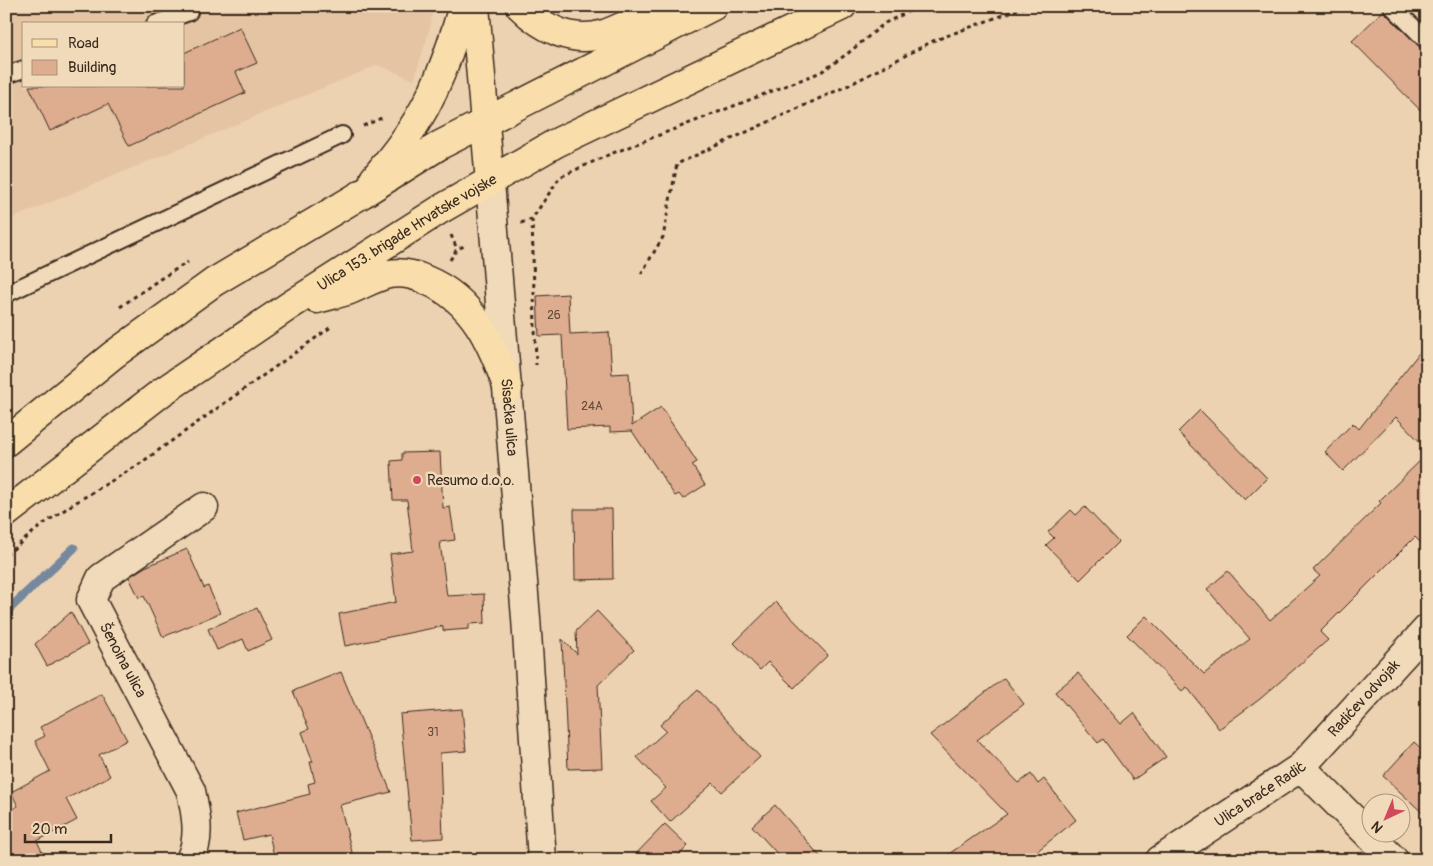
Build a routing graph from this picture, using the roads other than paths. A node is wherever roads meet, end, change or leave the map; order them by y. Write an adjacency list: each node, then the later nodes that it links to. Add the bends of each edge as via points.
1 (475, 6): 12 (main road, Sisačka ulica)
2 (520, 6): 5 (main road, via 548,28 570,37 602,35 667,11)
3 (842, 6): 14 (main road, Ulica 153. brigade Hrvatske vojske, via 556,143)
4 (1392, 6): 9 (lane)
5 (710, 8): 12 (main road)
6 (451, 10): 15 (main road, via 448,56 422,112)
7 (189, 12): 8 (lane)
8 (161, 22)
9 (1427, 41)
10 (22, 70): 11 (lane)
11 (6, 75)
12 (485, 123): 14 (main road, Sisačka ulica); 15 (main road, via 440,145)
13 (342, 135): 16 (lane)
14 (490, 182): 17 (main road, Ulica 153. brigade Hrvatske vojske, via 441,209); 18 (street, Sisačka ulica)
15 (362, 194): 19 (main road, via 214,282 113,355)
16 (6, 294)
17 (289, 306): 18 (main road, via 348,291 390,274 414,274 436,284 470,311 497,357); 21 (main road, Ulica 153. brigade Hrvatske vojske, via 162,392)
18 (508, 389): 25 (street, Sisačka ulica)
19 (6, 442)
20 (204, 507): 24 (street, Šenoina ulica, via 101,578 91,600 191,791 197,833)
21 (6, 513)
22 (1427, 629): 23 (street, Radićev odvojak)
23 (1301, 767): 26 (street, Ulica braće Radić); 27 (street, Ulica braće Radić)
24 (190, 860)
25 (542, 860)
26 (1160, 860)
27 (1394, 860)

